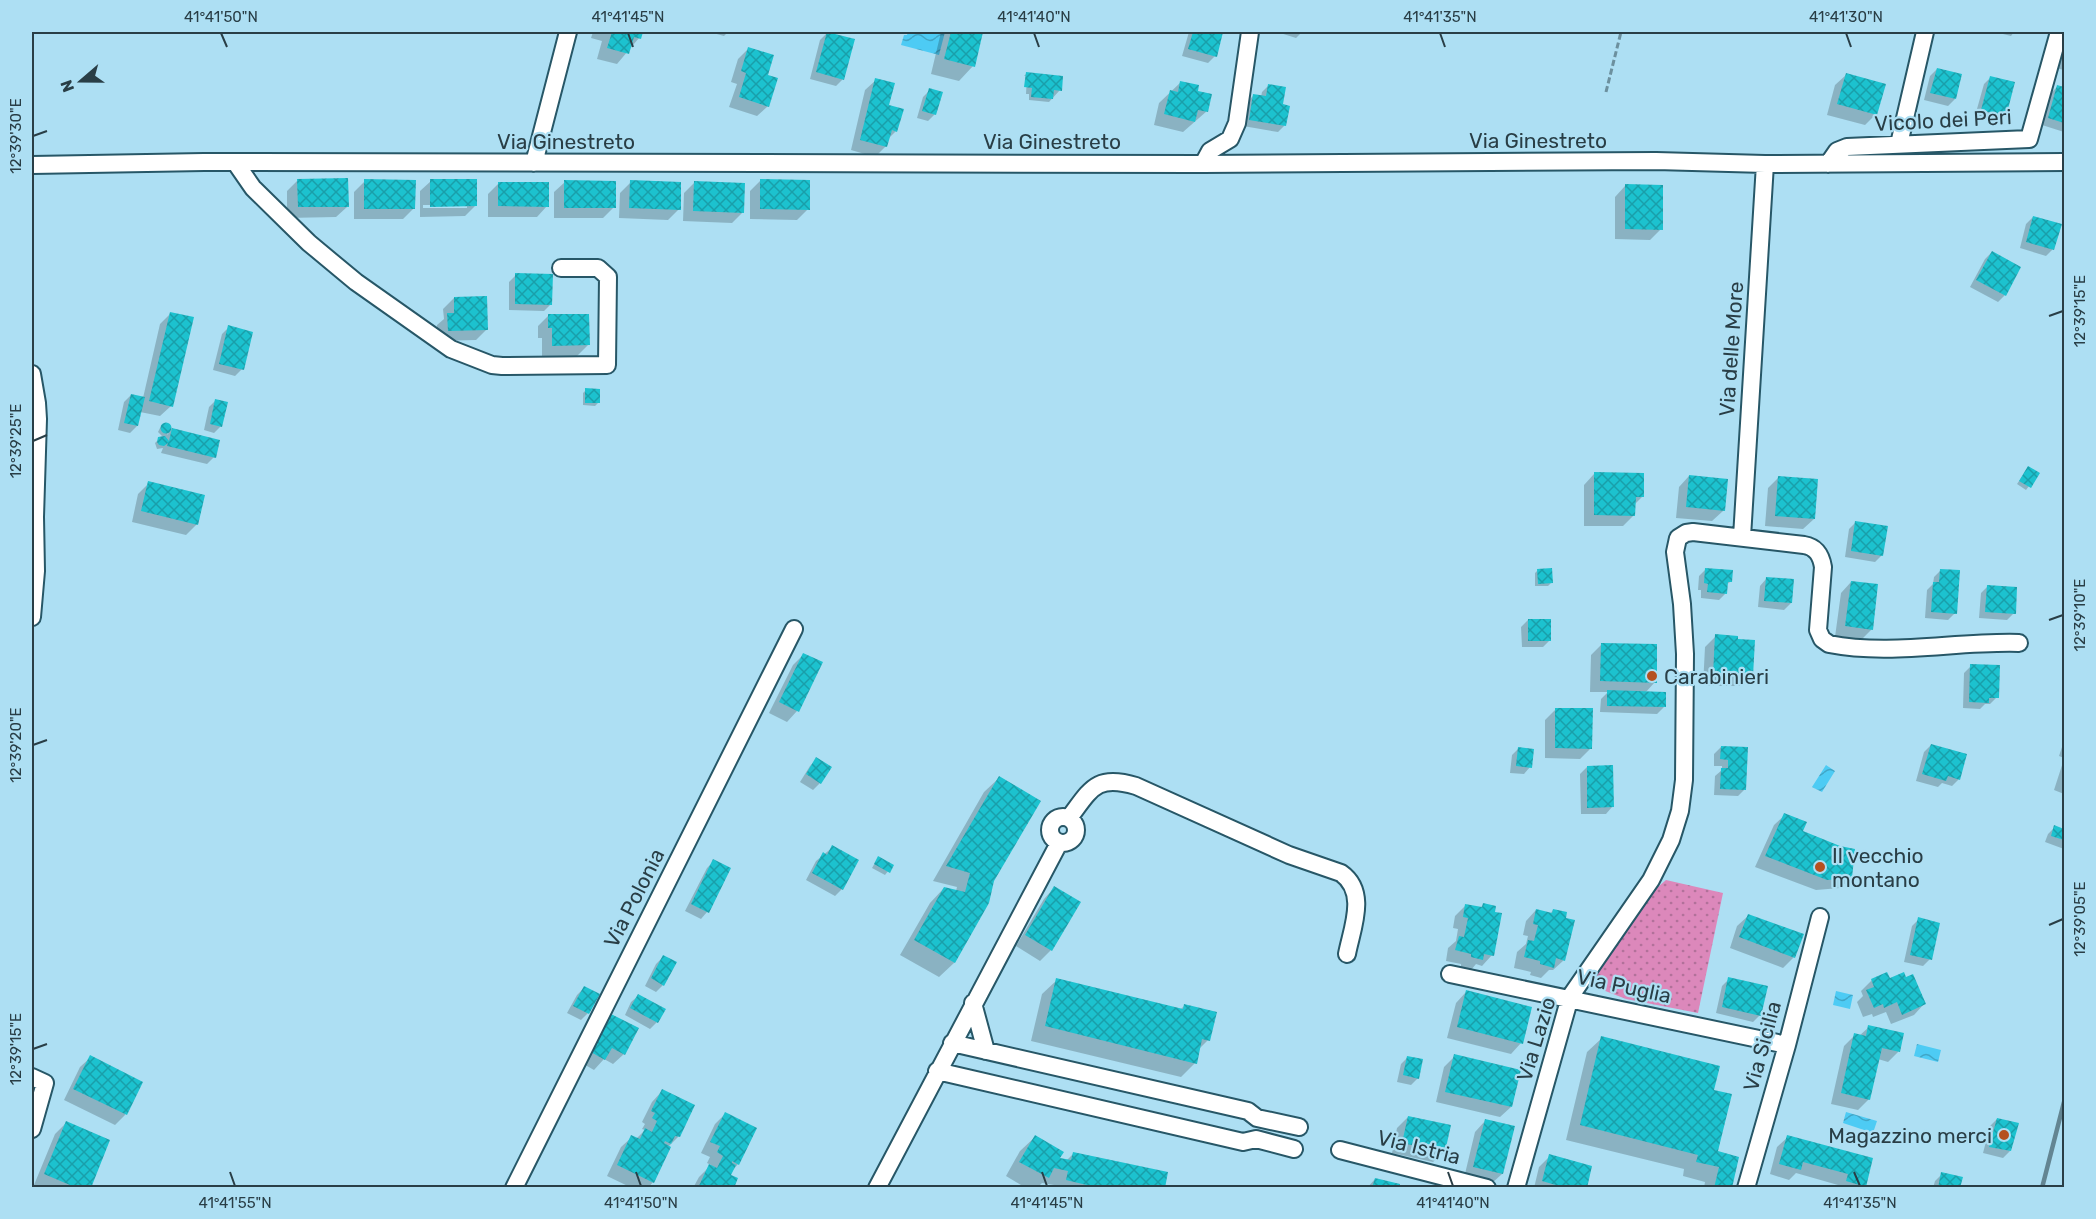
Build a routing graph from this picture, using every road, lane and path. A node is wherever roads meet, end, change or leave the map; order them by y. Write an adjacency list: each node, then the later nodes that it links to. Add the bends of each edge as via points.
1 (568, 32): 11 (street)
2 (1250, 32): 12 (street, via 1237,123 1230,139 1210,151)
3 (1621, 32): 6 (path)
4 (1925, 32): 7 (street)
5 (2059, 32): 7 (street, Vicolo dei Peri, via 2029,139)
6 (1606, 92)
7 (1899, 144): 14 (street, Vicolo dei Peri, via 1844,147)
8 (235, 162): 10 (street, Via Ginestreto); 11 (street, Via Ginestreto); 15 (street, via 253,188 290,225 356,282 451,349 492,365 607,365 608,277 598,268)
9 (2064, 162): 14 (street, Via Ginestreto)
10 (34, 163)
11 (534, 163): 12 (street, Via Ginestreto)
12 (1203, 164): 13 (street, Via Ginestreto)
13 (1765, 164): 14 (street, Via Ginestreto); 17 (street, Via delle More)
14 (1828, 164)
15 (561, 268)
16 (32, 374): 18 (street, via 38,419)
17 (1742, 537): 20 (street, via 1808,546 1819,553 1823,570 1818,630 1829,644 1906,648); 24 (street, Via Lazio, via 1689,532 1676,542 1684,636 1684,780 1680,811 1665,855)
18 (32, 617)
19 (794, 628): 35 (street, Via Polonia)
20 (2019, 643)
21 (1820, 916): 27 (street, Via Sicilia)
22 (1347, 954): 25 (street, via 1356,915 1356,894 1348,878 1136,786 1110,781 1099,783 1090,791 1069,818 1057,818 1051,824 1050,833 1059,843)
23 (1450, 974): 24 (street, Via Puglia)
24 (1570, 997): 27 (street, Via Puglia); 38 (street, Via Lazio)
25 (974, 1003): 26 (street); 28 (street)
26 (952, 1043): 28 (street); 29 (street)
27 (1787, 1044): 39 (street, Via Sicilia)
28 (986, 1051): 31 (street, via 1248,1111 1257,1118)
29 (937, 1071): 33 (street, via 1243,1142 1256,1140); 36 (street)
30 (32, 1077): 32 (street, via 45,1083)
31 (1299, 1127)
32 (32, 1129)
33 (1294, 1149)
34 (1340, 1150): 37 (street, Via Istria)
35 (514, 1188)
36 (877, 1188)
37 (1487, 1188)
38 (1516, 1188)
39 (1746, 1188)

